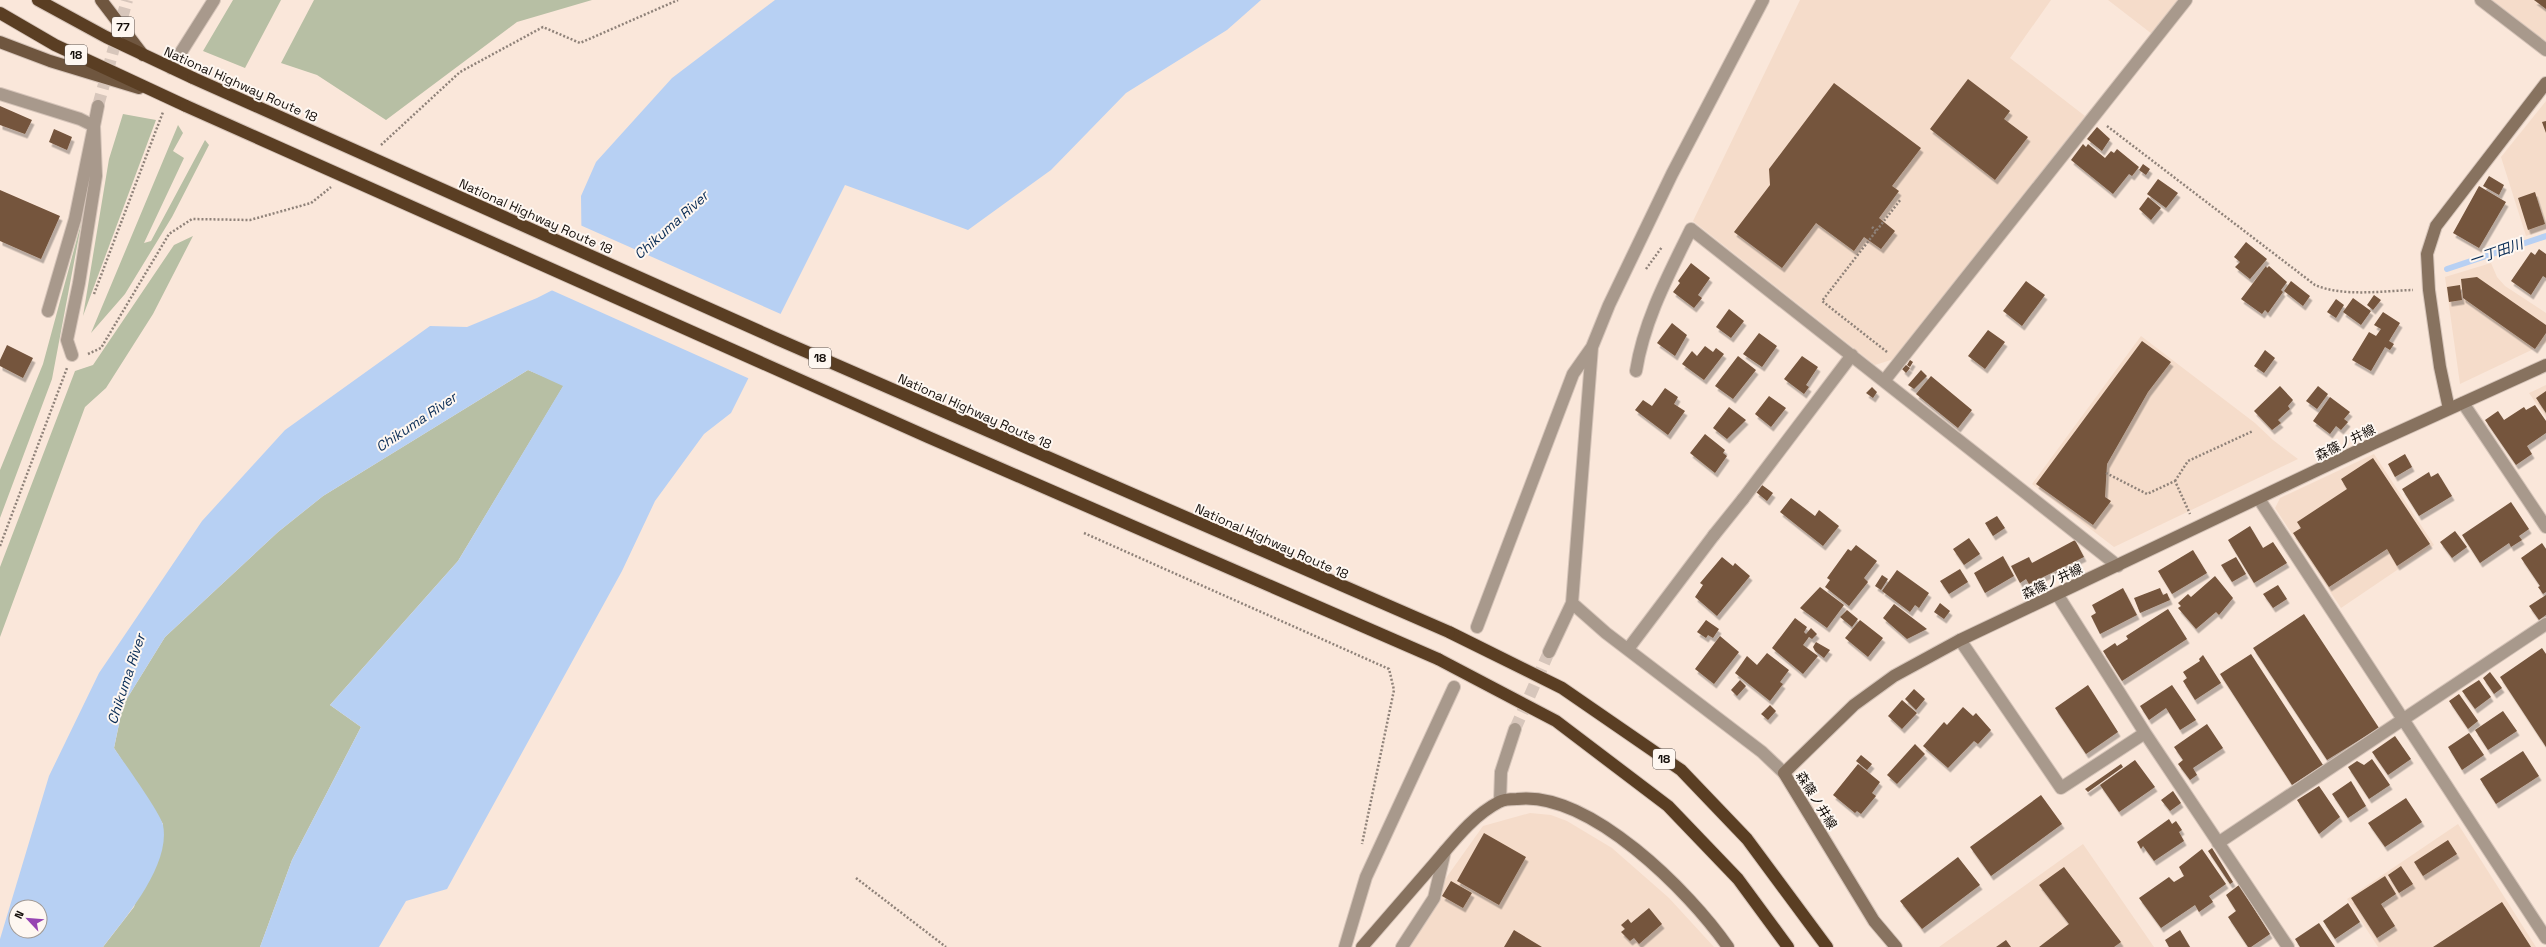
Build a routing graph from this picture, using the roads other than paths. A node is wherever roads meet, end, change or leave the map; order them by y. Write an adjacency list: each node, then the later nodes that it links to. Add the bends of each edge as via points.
1 (38, 0): 10 (highway, National Highway Route 18 / 18)
2 (101, 0): 10 (main road, 77)
3 (214, 0): 11 (street)
4 (1763, 0): 18 (street, via 1672,174 1609,305)
5 (2186, 0): 23 (street)
6 (2481, 0): 9 (street)
7 (0, 13): 13 (highway, 18, via 55,45)
8 (0, 42): 13 (main road, via 57,63)
9 (2546, 50)
10 (143, 55): 11 (highway, National Highway Route 18 / 18)
11 (172, 68): 50 (highway, National Highway Route 18 / 18, bridge, via 763,333 1449,632 1562,688 1681,770 1747,838)
12 (2546, 83): 25 (main road, via 2436,226 2427,254 2429,290)
13 (155, 93): 49 (highway, 18, bridge, via 928,437 1438,659 1556,721 1668,806 1738,879)
14 (0, 94): 16 (street, via 80,119)
15 (98, 106): 16 (street)
16 (94, 126): 17 (street, via 75,219); 19 (street, via 96,176 80,283 67,340)
17 (48, 311)
18 (1592, 347): 30 (street); 32 (street, via 1573,374)
19 (72, 355)
20 (1852, 355): 22 (street, via 1691,229 1649,320 1640,345); 23 (street); 34 (street)
21 (2546, 365): 24 (main road, 森篠ノ井線)
22 (1636, 371)
23 (1884, 381): 28 (street)
24 (2463, 403): 25 (main road, 森篠ノ井線); 27 (street)
25 (2449, 409): 26 (main road, 森篠ノ井線)
26 (2259, 500): 28 (main road, 森篠ノ井線); 37 (street)
27 (2546, 527)
28 (2118, 566): 29 (main road, 森篠ノ井線)
29 (2057, 594): 33 (main road, 森篠ノ井線); 39 (street)
30 (1572, 603): 34 (street); 35 (street)
31 (2546, 624): 37 (street)
32 (1477, 627)
33 (1960, 640): 39 (street, via 2061,788); 40 (main road, 森篠ノ井線, via 1894,676 1854,705)
34 (1628, 649): 40 (street, via 1744,738)
35 (1549, 652)
36 (1454, 687): 45 (street, via 1366,878)
37 (2402, 721): 42 (street); 44 (street)
38 (1515, 729): 41 (street, via 1501,772)
39 (2145, 733): 42 (street)
40 (1784, 773): 51 (main road, 森篠ノ井線, via 1874,921)
41 (1500, 801): 43 (main road, via 1470,823); 48 (main road, via 1527,797 1553,801 1577,811 1609,830 1669,880 1715,929)
42 (2218, 843): 52 (street)
43 (1445, 851): 46 (main road); 47 (street, via 1434,898)
44 (2546, 938)
45 (1345, 947)
46 (1362, 947)
47 (1402, 947)
48 (1728, 947)
49 (1788, 947)
50 (1827, 947)
51 (1896, 947)
52 (2288, 947)

